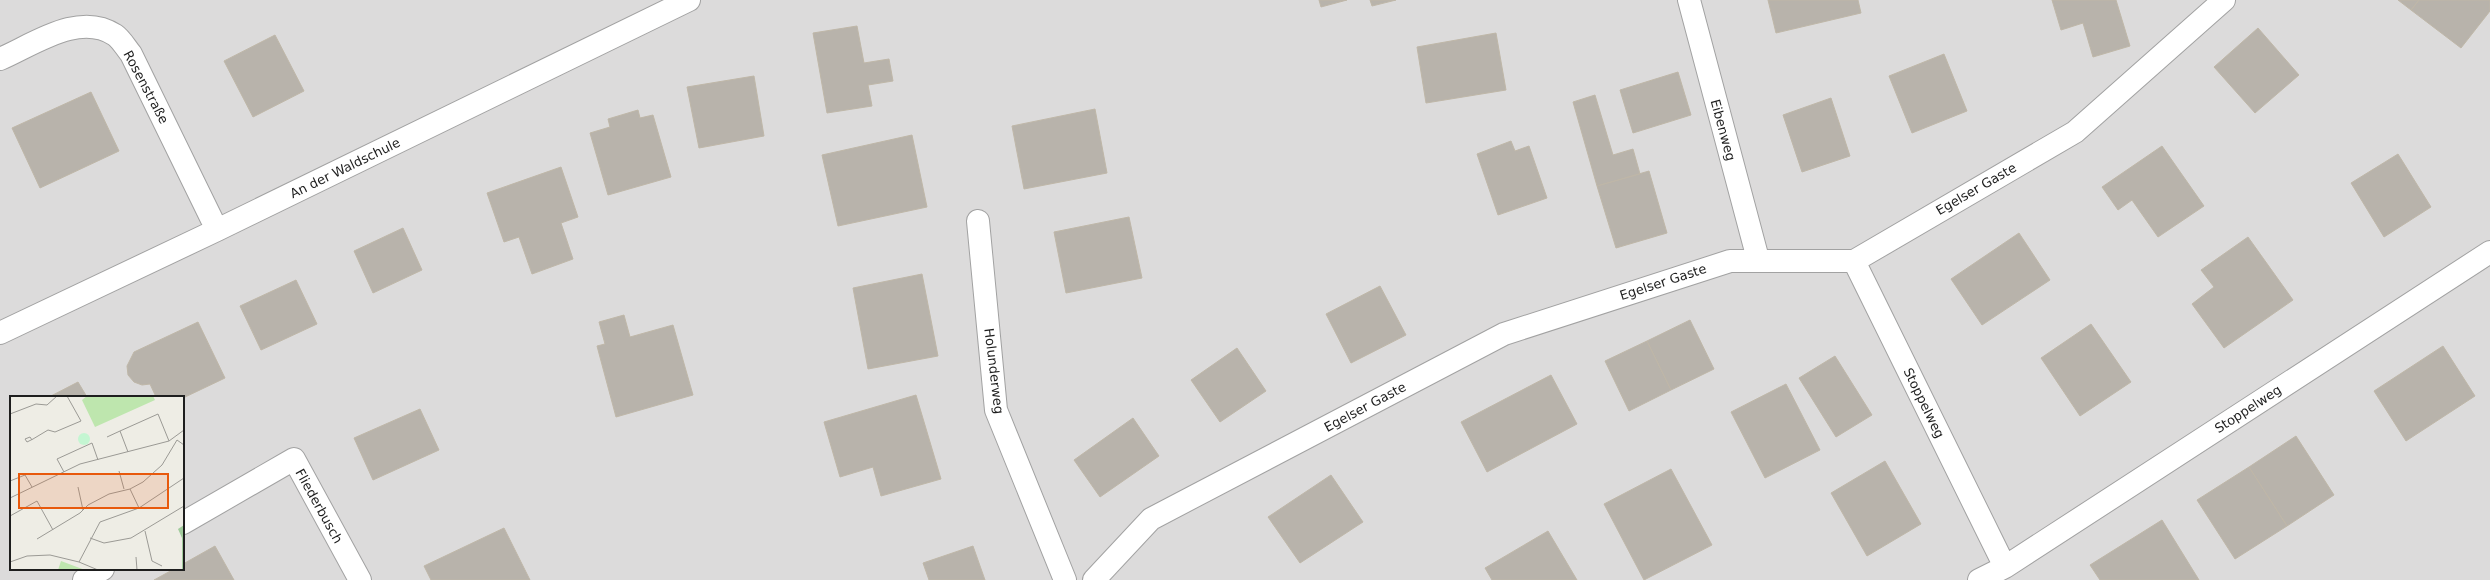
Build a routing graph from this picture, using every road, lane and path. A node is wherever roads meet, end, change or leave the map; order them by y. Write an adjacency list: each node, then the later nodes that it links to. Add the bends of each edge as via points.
1 (689, 0): 6 (street, An der Waldschule)
2 (1689, 0): 8 (street, Eibenweg)
3 (2224, 0): 9 (street, Egelser Gaste, via 2075,132)
4 (0, 59): 6 (street, Rosenstraße, via 72,27 95,28 115,35 131,54)
5 (978, 221): 16 (street, Holunderweg, via 996,410)
6 (217, 230): 10 (street, An der Waldschule)
7 (2490, 252): 12 (street, Stoppelweg)
8 (1758, 259): 9 (street, Egelser Gaste); 17 (street, Egelser Gaste, via 1730,261 1504,334 1152,519)
9 (1854, 261): 12 (street, Stoppelweg)
10 (0, 333)
11 (184, 522): 15 (street, Fliederbusch, via 294,460)
12 (2005, 567): 18 (street, Stoppelweg)
13 (101, 570): 14 (street)
14 (84, 580)
15 (360, 580)
16 (1065, 580)
17 (1094, 580)
18 (1979, 580)

